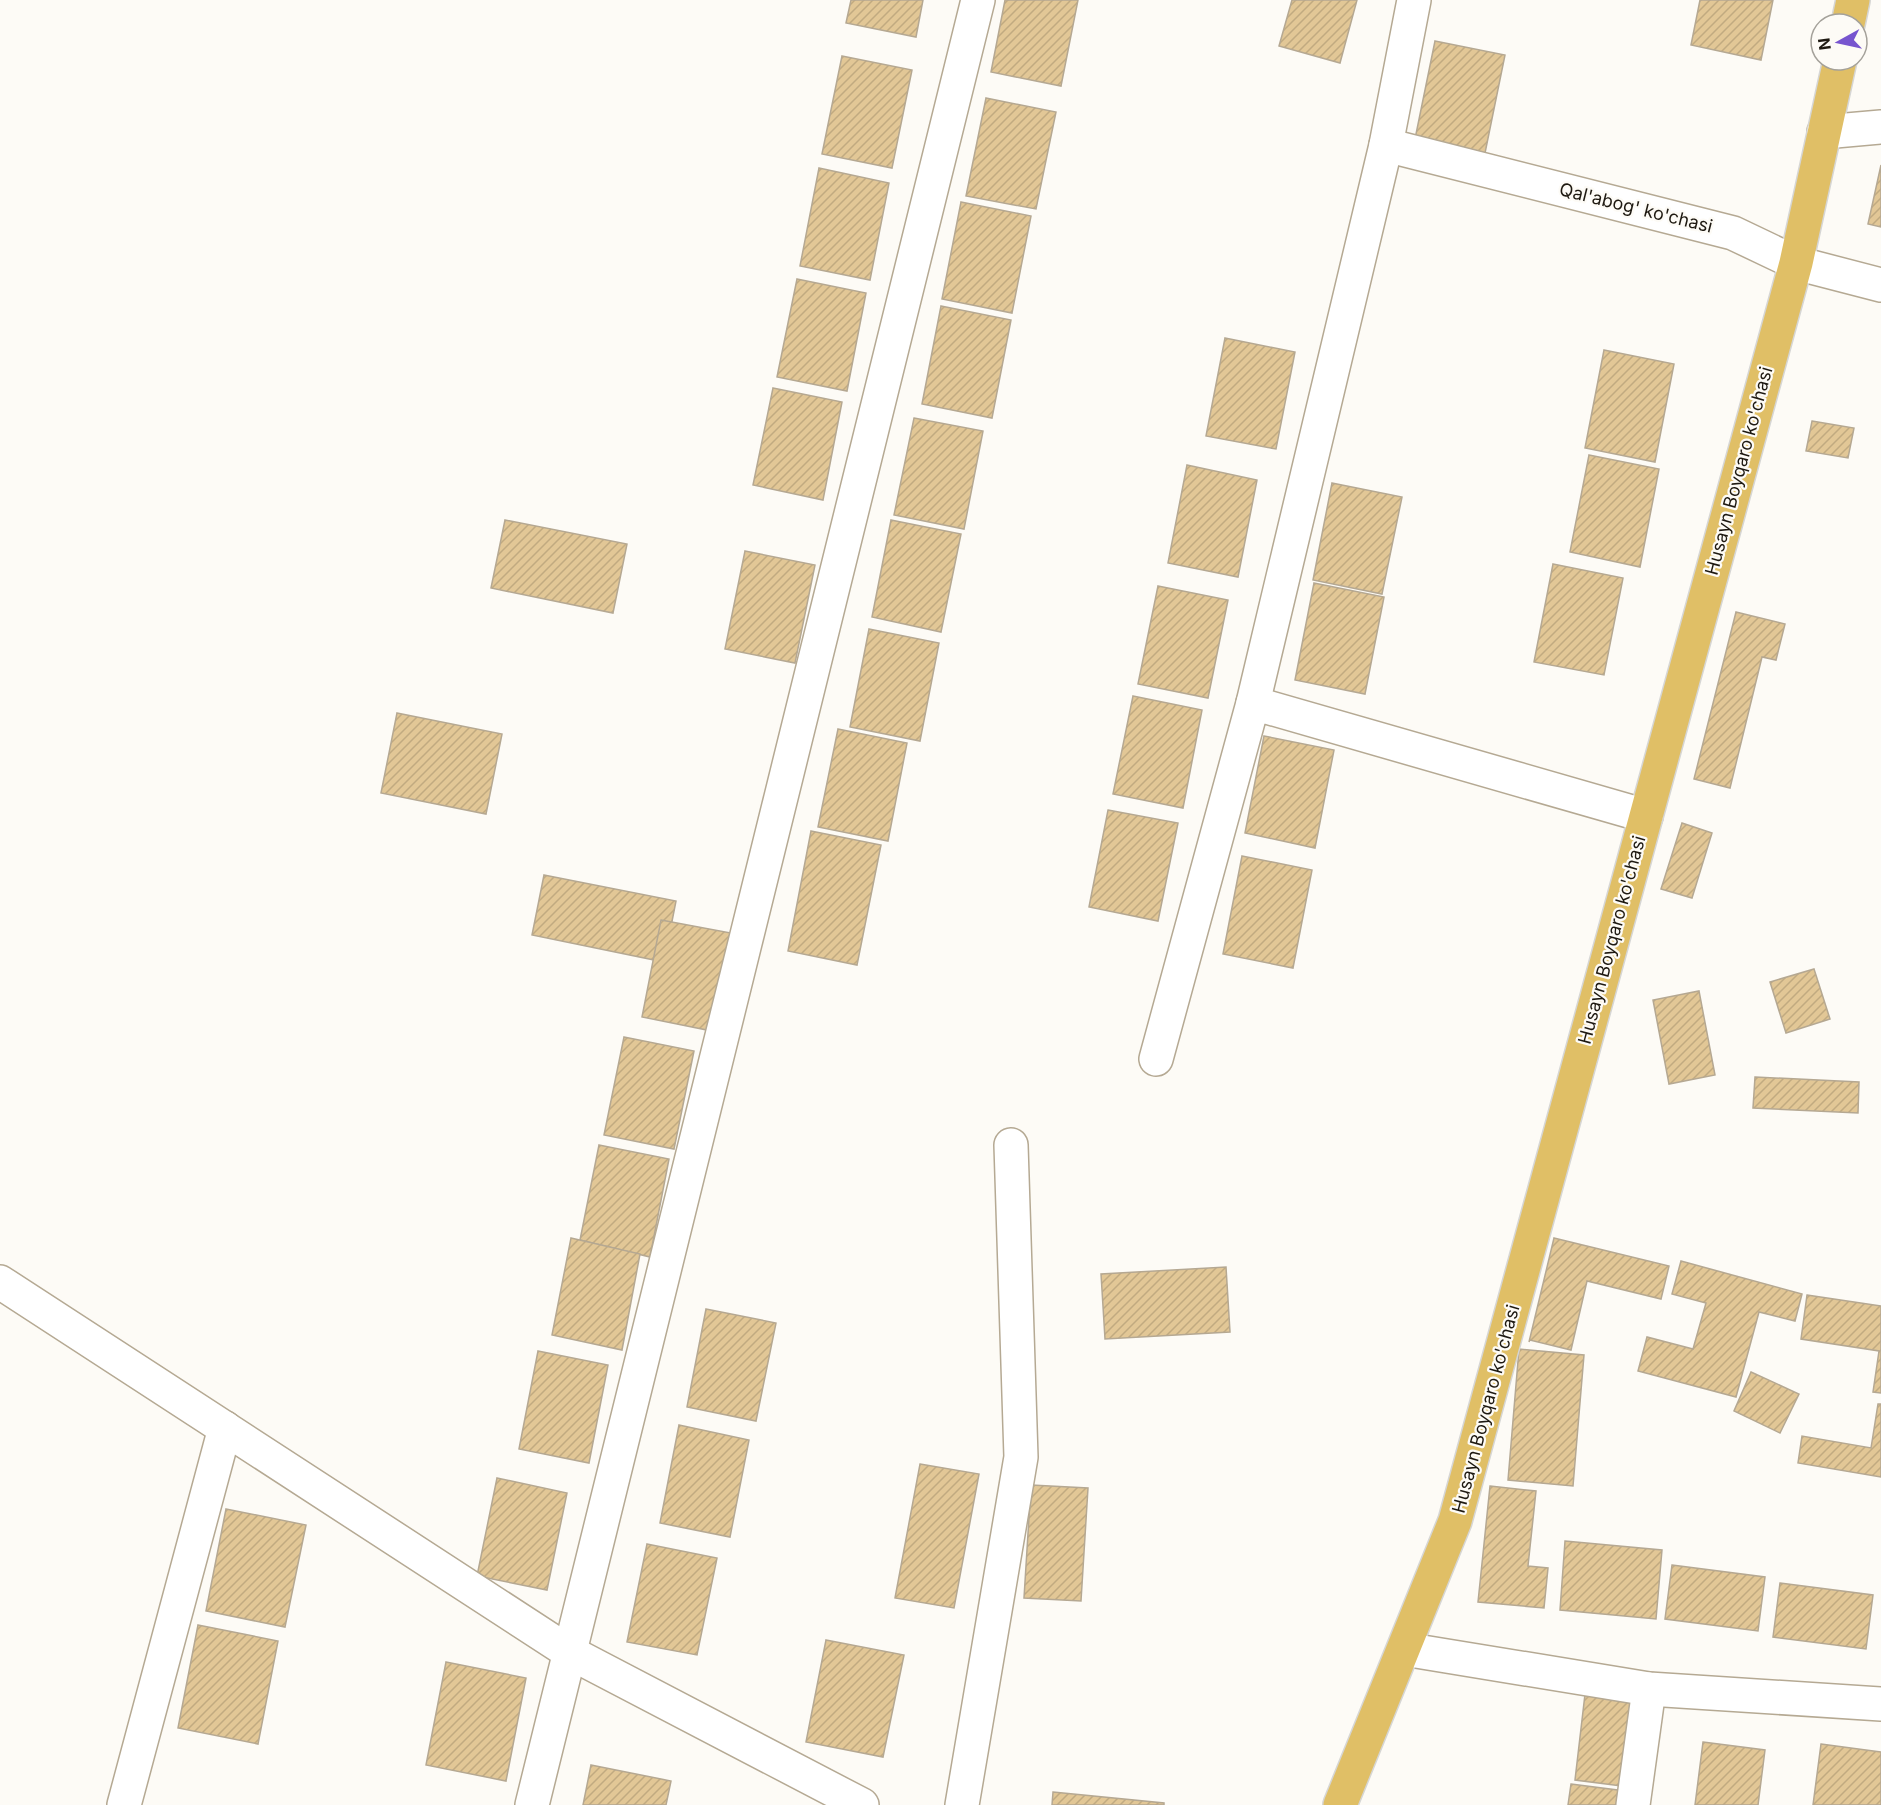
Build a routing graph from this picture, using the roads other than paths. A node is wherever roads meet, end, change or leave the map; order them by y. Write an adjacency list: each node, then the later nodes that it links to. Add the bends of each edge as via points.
1 (978, 0): 16 (street)
2 (1414, 0): 6 (street)
3 (1837, 72): 5 (main road, Husayn Boyqaro ko'chasi)
4 (1881, 127): 5 (street)
5 (1824, 132): 7 (main road, Husayn Boyqaro ko'chasi)
6 (1386, 145): 7 (street, Qal'abog' ko'chasi, via 1733,233); 9 (street)
7 (1796, 263): 8 (street, Qal'abog' ko'chasi); 10 (main road, Husayn Boyqaro ko'chasi)
8 (1881, 285)
9 (1253, 703): 10 (street); 11 (street)
10 (1646, 816): 15 (main road, Husayn Boyqaro ko'chasi, via 1455,1521)
11 (1156, 1059)
12 (1011, 1145): 22 (street, via 1021,1457)
13 (0, 1282): 14 (street)
14 (225, 1428): 16 (street); 19 (street)
15 (1404, 1649): 17 (street); 23 (main road, Husayn Boyqaro ko'chasi)
16 (569, 1652): 20 (street); 21 (street)
17 (1649, 1689): 18 (street); 24 (street)
18 (1881, 1704)
19 (124, 1805)
20 (532, 1805)
21 (862, 1805)
22 (962, 1805)
23 (1340, 1805)
24 (1633, 1805)

